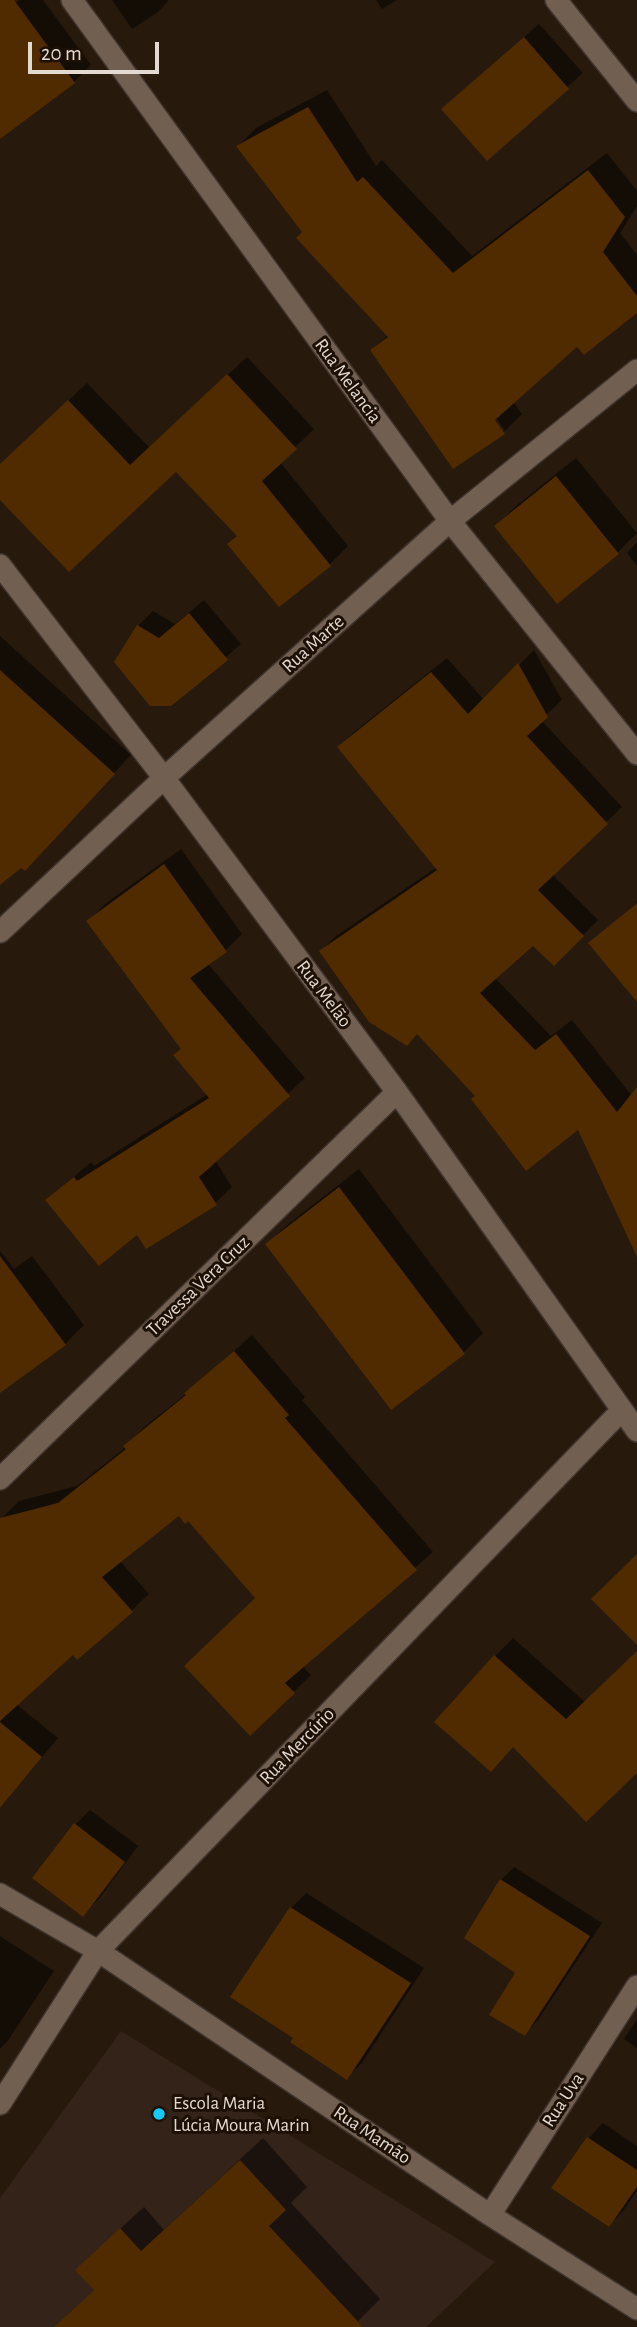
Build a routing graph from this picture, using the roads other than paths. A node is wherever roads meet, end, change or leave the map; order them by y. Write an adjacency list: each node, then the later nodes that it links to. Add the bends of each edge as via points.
1 (72, 0): 5 (street, Rua Melancia)
2 (556, 0): 3 (street)
3 (637, 101)
4 (637, 370): 5 (street, Rua Marte)
5 (450, 521): 7 (street, Rua Melancia); 8 (street, Rua Marte)
6 (0, 565): 8 (street, Rua Melão)
7 (637, 754)
8 (164, 778): 9 (street, Rua Marte); 10 (street, Rua Melão)
9 (0, 932)
10 (397, 1092): 11 (street, Rua Melão); 13 (street, Travessa Vera Cruz)
11 (622, 1410): 12 (street, Rua Melão); 15 (street, Rua Mercúrio)
12 (637, 1430)
13 (0, 1479)
14 (0, 1894): 15 (street, Rua Mamão)
15 (98, 1951): 17 (street, Rua Mercúrio); 18 (street, Rua Mamão)
16 (637, 1986): 18 (street, Rua Uva)
17 (0, 2104)
18 (490, 2215): 19 (street, Rua Mamão)
19 (637, 2309)

